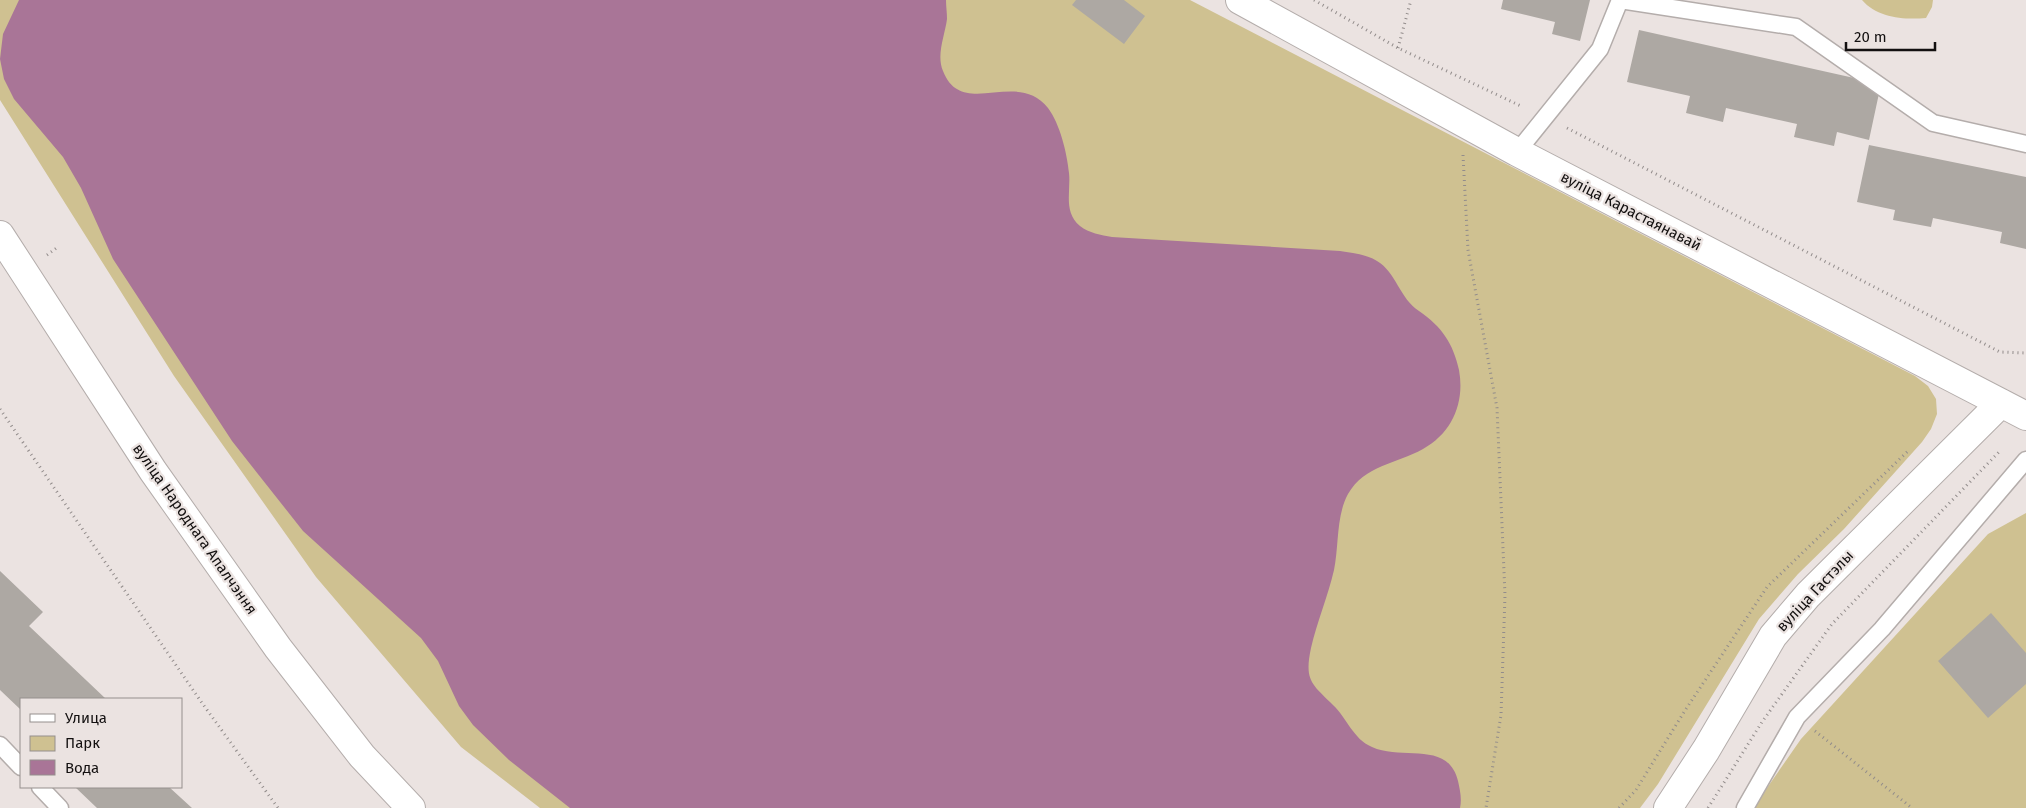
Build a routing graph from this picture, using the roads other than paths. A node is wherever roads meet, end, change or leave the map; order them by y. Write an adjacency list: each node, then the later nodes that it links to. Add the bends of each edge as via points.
1 (1240, 0): 4 (street, вуліца Карастаянавай)
2 (1620, 0): 3 (lane, via 1796,28 1933,123); 4 (lane, via 1600,49)
3 (2026, 144)
4 (1518, 152): 6 (street, вуліца Карастаянавай)
5 (0, 235): 13 (street, вуліца Народнага Апалчэння, via 153,471 272,640 362,756)
6 (2001, 404): 7 (street, вуліца Карастаянавай); 14 (street, вуліца Гастэлы, via 1808,595 1773,636)
7 (2026, 416)
8 (2026, 460): 15 (lane, via 1882,629 1797,717)
9 (0, 745): 10 (lane)
10 (20, 766)
11 (41, 788): 12 (lane)
12 (60, 808)
13 (411, 808)
14 (1668, 808)
15 (1745, 808)

